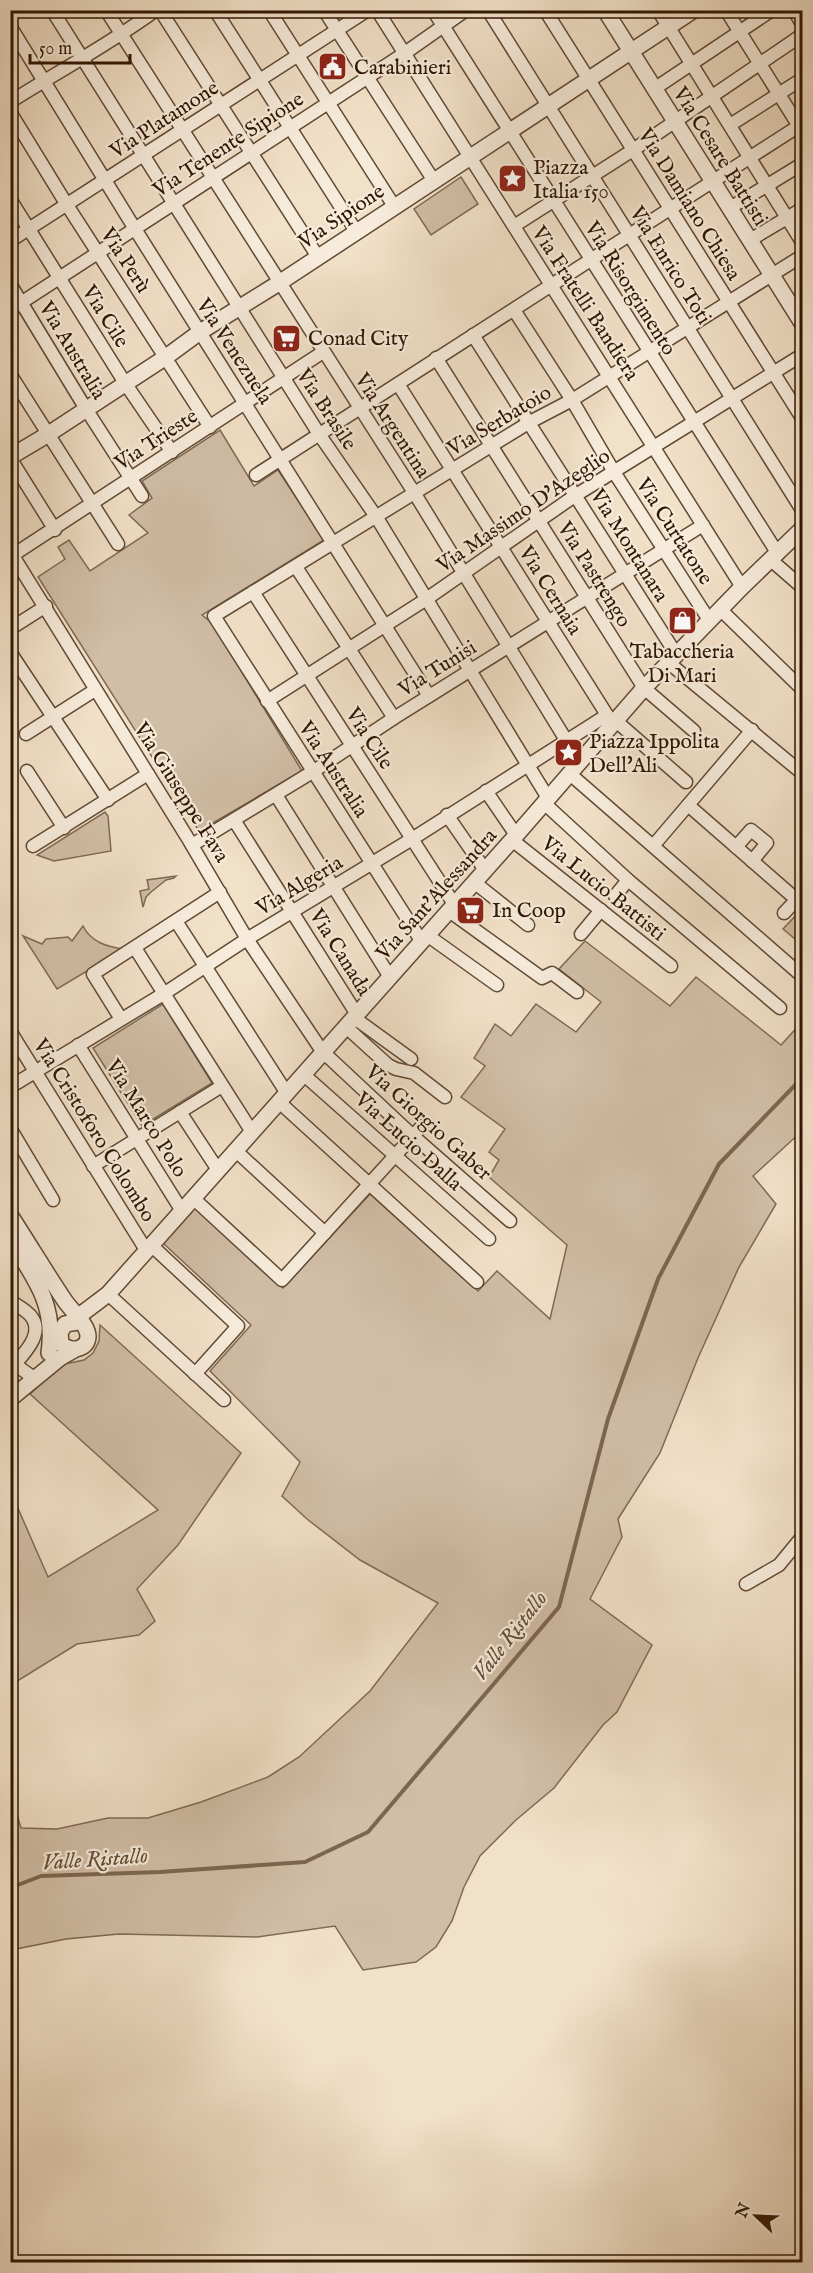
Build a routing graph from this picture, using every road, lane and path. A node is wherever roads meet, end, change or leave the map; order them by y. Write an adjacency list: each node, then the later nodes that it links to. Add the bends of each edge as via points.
1 (15, 10): 20 (street)
2 (52, 10): 32 (street, Via Brasile)
3 (106, 10): 27 (street, Via Argentina)
4 (158, 10): 27 (street); 45 (street)
5 (215, 10): 39 (street)
6 (269, 10): 31 (street)
7 (324, 10): 25 (street)
8 (368, 10): 25 (street, Via Platamone)
9 (377, 10): 30 (street, Via Fratelli Bandiera)
10 (433, 10): 23 (street, Via Risorgimento)
11 (466, 10): 23 (street, Via Tenente Sipione)
12 (488, 10): 46 (street, Via Enrico Toti)
13 (545, 10): 36 (street, Via Damiano Chiesa)
14 (658, 10): 24 (street)
15 (694, 10): 24 (street, Via Sipione)
16 (726, 10): 26 (street)
17 (772, 10): 26 (street)
18 (794, 10): 21 (street)
19 (605, 11): 29 (street, Via Cesare Battisti)
20 (10, 13)
21 (802, 24)
22 (10, 26): 38 (street, Via Venezuela)
23 (443, 26): 30 (street, Via Tenente Sipione); 53 (street, Via Risorgimento)
24 (669, 27): 29 (street, Via Sipione); 33 (street)
25 (337, 31): 31 (street, Via Platamone); 35 (street)
26 (740, 32): 33 (street); 34 (street)
27 (122, 35): 32 (street); 52 (street, Via Argentina)
28 (802, 35): 34 (street)
29 (631, 52): 36 (street, Via Sipione); 40 (street, Via Cesare Battisti)
30 (405, 53): 35 (street, Via Tenente Sipione); 57 (street, Via Fratelli Bandiera)
31 (298, 55): 39 (street, Via Platamone); 44 (street)
32 (82, 56): 38 (street); 56 (street, Via Brasile)
33 (692, 64): 40 (street); 42 (street)
34 (759, 64): 41 (street); 42 (street)
35 (367, 77): 44 (street, Via Tenente Sipione); 63 (street)
36 (589, 79): 46 (street, Via Sipione); 54 (street, Via Damiano Chiesa)
37 (802, 79): 41 (street)
38 (45, 80): 43 (street); 62 (street, Via Venezuela)
39 (259, 80): 45 (street, Via Platamone); 50 (street)
40 (654, 89): 48 (street, Via Cesare Battisti)
41 (779, 94): 49 (street); 51 (street)
42 (711, 95): 48 (street); 49 (street)
43 (10, 102)
44 (327, 103): 50 (street, Via Tenente Sipione); 70 (street)
45 (220, 106): 52 (street, Via Platamone); 55 (street)
46 (548, 106): 53 (street, Via Sipione); 60 (street, Via Enrico Toti)
47 (10, 112): 69 (street, Via Perù)
48 (675, 120): 54 (street); 64 (street, Via Cesare Battisti)
49 (730, 125): 58 (street)
50 (290, 127): 55 (street, Via Tenente Sipione); 78 (street)
51 (801, 127): 58 (street)
52 (183, 131): 56 (street, Via Platamone); 61 (street, Via Argentina)
53 (510, 132): 57 (street, Via Sipione); 67 (street, Via Risorgimento)
54 (633, 150): 60 (street); 72 (street, Via Damiano Chiesa)
55 (250, 152): 61 (street, Via Tenente Sipione); 85 (street)
56 (144, 156): 62 (street, Via Platamone); 68 (street, Via Brasile)
57 (470, 157): 63 (street, Via Sipione); 75 (street, Via Fratelli Bandiera)
58 (750, 158): 64 (street); 65 (street)
59 (802, 164): 65 (street)
60 (592, 176): 67 (street); 79 (street, Via Enrico Toti)
61 (213, 177): 68 (street, Via Tenente Sipione); 89 (street, Via Argentina)
62 (106, 180): 69 (street, Via Platamone); 77 (street, Via Venezuela)
63 (434, 181): 70 (street, Via Sipione)
64 (713, 181): 71 (street, Via Cesare Battisti); 72 (street)
65 (767, 185): 71 (street); 74 (street)
66 (10, 199): 76 (street, Via Cile)
67 (553, 200): 75 (street); 86 (street, Via Risorgimento)
68 (173, 204): 77 (street, Via Tenente Sipione); 95 (street, Via Brasile)
69 (67, 205): 76 (street, Via Platamone); 83 (street, Via Perù)
70 (394, 206): 78 (street, Via Sipione)
71 (730, 208): 80 (street, Via Cesare Battisti)
72 (670, 209): 79 (street); 92 (street, Via Damiano Chiesa)
73 (802, 209): 74 (street)
74 (787, 218): 80 (street); 82 (street)
75 (514, 226): 91 (street, Via Fratelli Bandiera)
76 (28, 229): 81 (street, Via Platamone); 88 (street, Via Cile)
77 (135, 229): 83 (street, Via Tenente Sipione); 100 (street, Via Venezuela)
78 (356, 231): 85 (street, Via Sipione)
79 (629, 235): 86 (street); 99 (street, Via Enrico Toti)
80 (750, 240): 87 (street, Via Cesare Battisti)
81 (10, 241)
82 (802, 242)
83 (98, 252): 88 (street, Via Tenente Sipione); 105 (street, Via Perù)
84 (802, 256): 87 (street, Via Serbatoio)
85 (318, 257): 89 (street, Via Sipione)
86 (590, 260): 91 (street); 102 (street, Via Risorgimento)
87 (772, 275): 92 (street, Via Serbatoio); 94 (street, Via Cesare Battisti)
88 (59, 279): 93 (street, Via Tenente Sipione); 111 (street, Via Cile)
89 (279, 283): 95 (street, Via Sipione); 103 (street, Via Argentina)
90 (10, 284): 93 (street, Via Australia)
91 (552, 286): 97 (street); 109 (street, Via Fratelli Bandiera)
92 (729, 301): 99 (street, Via Serbatoio); 107 (street, Via Damiano Chiesa)
93 (22, 302): 96 (street, Via Tenente Sipione); 117 (street, Via Australia)
94 (798, 306): 98 (street, Via Cesare Battisti)
95 (239, 307): 100 (street, Via Sipione); 110 (street, Via Brasile)
96 (10, 310)
97 (514, 310): 101 (street); 114 (street, Via Curtatone)
98 (802, 323)
99 (687, 327): 102 (street, Via Serbatoio); 113 (street, Via Enrico Toti)
100 (200, 332): 105 (street, Via Sipione); 115 (street, Via Venezuela)
101 (473, 335): 106 (street); 120 (street, Via Montanara)
102 (647, 351): 109 (street, Via Serbatoio); 119 (street, Via Risorgimento)
103 (323, 352): 110 (street, Via Trieste); 116 (street, Via Argentina)
104 (802, 355): 107 (street, Via Massimo D'Azeglio)
105 (166, 357): 111 (street, Via Sipione); 121 (street, Via Perù)
106 (436, 358): 112 (street); 124 (street, Via Pastrengo)
107 (774, 373): 113 (street, Via Massimo D'Azeglio); 118 (street, Via Damiano Chiesa)
108 (10, 374): 123 (street)
109 (609, 375): 114 (street, Via Serbatoio); 125 (street, Via Fratelli Bandiera)
110 (284, 378): 115 (street, Via Trieste); 122 (street, Via Brasile)
111 (125, 383): 117 (street, Via Sipione); 126 (street, Via Cile)
112 (398, 384): 116 (street); 129 (street, Via Cernaia)
113 (733, 399): 119 (street, Via Massimo D'Azeglio); 137 (street, Via Enrico Toti)
114 (572, 400): 120 (street, Via Serbatoio); 130 (street, Via Curtatone)
115 (246, 403): 121 (street, Via Trieste); 128 (street, Via Venezuela)
116 (359, 408): 122 (street); 133 (street, Via Argentina)
117 (87, 409): 123 (street, Via Sipione); 132 (street, Via Australia)
118 (802, 418)
119 (693, 422): 125 (street, Via Massimo D'Azeglio); 148 (street, Via Risorgimento)
120 (530, 423): 124 (street, Via Serbatoio); 135 (street, Via Montanara)
121 (210, 427): 126 (street, Via Trieste)
122 (319, 434): 128 (street); 138 (street, Via Brasile)
123 (47, 435): 127 (street, Via Sipione); 136 (street)
124 (492, 446): 129 (street, Via Serbatoio); 139 (street, Via Pastrengo)
125 (654, 447): 130 (street, Via Massimo D'Azeglio); 140 (street, Via Fratelli Bandiera)
126 (172, 452): 132 (street, Via Trieste)
127 (10, 457): 141 (street)
128 (280, 458): 131 (street); 144 (street, Via Venezuela)
129 (452, 470): 133 (street, Via Serbatoio); 145 (street, Via Cernaia)
130 (614, 472): 135 (street, Via Massimo D'Azeglio); 146 (street, Via Curtatone)
131 (256, 474)
132 (132, 479): 134 (street, Via Australia); 136 (street, Via Trieste)
133 (414, 494): 138 (street, Via Serbatoio); 150 (street, Via Argentina)
134 (142, 495)
135 (576, 495): 139 (street, Via Massimo D'Azeglio); 151 (street, Via Montanara)
136 (92, 504): 141 (street, Via Trieste); 143 (street)
137 (802, 510)
138 (377, 518): 144 (street, Via Serbatoio); 156 (street, Via Brasile)
139 (538, 521): 145 (street, Via Massimo D'Azeglio); 155 (street, Via Pastrengo)
140 (703, 525): 146 (street, Via Tunisi); 152 (street, Via Fratelli Bandiera)
141 (55, 530): 147 (street, Via Trieste)
142 (802, 531): 148 (street, Via Sant'Alessandra)
143 (118, 544)
144 (335, 544): 149 (street, Via Serbatoio); 162 (street, Via Venezuela)
145 (500, 546): 150 (street, Via Massimo D'Azeglio); 161 (street, Via Cernaia)
146 (664, 550): 151 (street, Via Tunisi); 160 (street, Via Curtatone)
147 (11, 555): 157 (street, Via Giuseppe Fava)
148 (775, 557): 152 (street, Via Sant'Alessandra); 153 (street, Via Risorgimento)
149 (296, 567): 154 (street, Via Serbatoio); 165 (street)
150 (463, 573): 156 (street, Via Massimo D'Azeglio); 164 (street, Via Argentina)
151 (625, 573): 155 (street, Via Tunisi); 167 (street, Via Montanara)
152 (742, 587): 158 (street, Via Sant'Alessandra)
153 (802, 587)
154 (253, 592): 159 (street, Via Serbatoio); 169 (street, Via Cile)
155 (587, 597): 161 (street, Via Tunisi); 170 (street, Via Pastrengo)
156 (425, 600): 162 (street, Via Massimo D'Azeglio); 168 (street, Via Brasile)
157 (46, 606): 163 (street); 172 (street, Via Giuseppe Fava)
158 (720, 609): 160 (street, Via Sant'Alessandra); 171 (street)
159 (214, 616): 174 (street, Via Australia)
160 (709, 620): 167 (street, Via Sant'Alessandra)
161 (547, 622): 164 (street, Via Tunisi); 177 (street, Via Cernaia)
162 (385, 624): 165 (street, Via Massimo D'Azeglio); 173 (street, Via Venezuela)
163 (10, 629)
164 (508, 647): 168 (street, Via Tunisi); 181 (street, Via Argentina)
165 (349, 650): 169 (street, Via Massimo D'Azeglio); 176 (street)
166 (10, 652): 175 (street)
167 (673, 659): 170 (street, Via Sant'Alessandra); 178 (street, Via Montanara)
168 (469, 671): 173 (street, Via Tunisi); 183 (street, Via Brasile)
169 (306, 676): 174 (street, Via Massimo D'Azeglio); 182 (street, Via Cile)
170 (644, 688): 177 (street, Via Sant'Alessandra); 179 (street, Via Pastrengo)
171 (802, 689)
172 (96, 690): 175 (street); 187 (street, Via Giuseppe Fava)
173 (429, 696): 176 (street, Via Tunisi)
174 (267, 701): 185 (street, Via Australia)
175 (53, 717): 180 (street); 192 (street)
176 (394, 718): 182 (street, Via Tunisi)
177 (611, 721): 181 (street, Via Algeria); 188 (street, Via Sant'Alessandra); 189 (street, Via Cernaia)
178 (752, 730): 186 (street, Via Montanara); 194 (street)
179 (694, 731)
180 (26, 734)
181 (566, 740): 183 (street, Via Algeria)
182 (352, 747): 185 (street, Via Tunisi); 199 (street, Via Cile)
183 (528, 766): 190 (street, Via Algeria); 193 (street, Via Brasile)
184 (27, 771): 197 (street)
185 (314, 771): 191 (street, Via Tunisi); 205 (street, Via Australia)
186 (802, 773)
187 (148, 774): 192 (street); 200 (street, Via Giuseppe Fava)
188 (570, 774): 193 (street, Via Sant'Alessandra); 202 (street)
189 (686, 782)
190 (486, 791): 195 (street, Via Algeria); 198 (street)
191 (276, 795): 196 (street, Via Tunisi); 208 (street)
192 (108, 800): 197 (street)
193 (546, 801): 198 (street, Via Sant'Alessandra); 207 (street, Via Brasile)
194 (688, 805): 202 (street); 203 (street)
195 (447, 815): 199 (street, Via Algeria); 206 (street)
196 (234, 820): 200 (street, Via Tunisi); 214 (street, Via Canada)
197 (64, 828): 201 (street)
198 (514, 837): 206 (street, Via Sant'Alessandra); 213 (street, Via Lucio Battisti)
199 (412, 839): 205 (street, Via Algeria); 212 (street, Via Cile)
200 (192, 845): 209 (street, Via Giuseppe Fava)
201 (33, 846)
202 (653, 846): 224 (street)
203 (736, 847): 204 (street); 204 (street, via 751,830 767,843)
204 (752, 861): 211 (street)
205 (371, 864): 208 (street, Via Algeria); 219 (street, Via Australia)
206 (480, 876): 212 (street, Via Sant'Alessandra); 217 (street)
207 (628, 880): 210 (street); 229 (street, Via Brasile)
208 (333, 888): 214 (street, Via Algeria); 225 (street)
209 (220, 892): 216 (street); 220 (street, Via Giuseppe Fava)
210 (615, 896)
211 (800, 897): 215 (street)
212 (452, 908): 219 (street, Via Sant'Alessandra); 227 (street, via 542,978 552,973)
213 (601, 910): 218 (street); 223 (street, Via Lucio Battisti)
214 (293, 912): 220 (street, Via Algeria); 231 (street, Via Canada)
215 (784, 913)
216 (176, 921): 221 (street); 222 (street)
217 (528, 925)
218 (582, 934)
219 (424, 938): 225 (street, Via Sant'Alessandra); 226 (street)
220 (247, 939): 222 (street, Via Algeria); 234 (street, Via Giuseppe Fava)
221 (135, 948): 228 (street); 230 (street, via 93,974)
222 (206, 966): 228 (street, Via Algeria); 240 (street)
223 (671, 966)
224 (801, 975)
225 (390, 977): 231 (street, Via Sant'Alessandra)
226 (497, 985)
227 (577, 992)
228 (165, 993): 230 (street, Via Algeria); 238 (street)
229 (780, 1008)
230 (121, 1019): 233 (street, Via Algeria)
231 (351, 1019): 234 (street, Via Sant'Alessandra); 235 (street); 241 (street, via 388,1065 414,1073)
232 (10, 1031): 236 (street, Via Cristoforo Colombo)
233 (78, 1045): 236 (street, Via Algeria); 247 (street, Via Marco Polo)
234 (322, 1051): 237 (street, Via Sant'Alessandra); 246 (street, Via Giorgio Gaber)
235 (411, 1059)
236 (37, 1073): 239 (street, Via Algeria); 250 (street, Via Cristoforo Colombo)
237 (303, 1074): 240 (street, Via Sant'Alessandra); 249 (street, Via Lucio Dalla)
238 (222, 1086): 242 (street); 245 (street)
239 (10, 1087)
240 (282, 1097): 245 (street, Via Sant'Alessandra); 252 (street)
241 (445, 1097)
242 (180, 1112): 247 (street); 251 (street)
243 (422, 1126): 246 (street)
244 (10, 1128): 254 (street)
245 (252, 1131): 248 (street, Via Sant'Alessandra)
246 (413, 1136): 249 (street); 257 (street, Via Giorgio Gaber)
247 (137, 1139): 250 (street); 255 (street, Via Marco Polo)
248 (235, 1150): 251 (street, Via Sant'Alessandra); 258 (street)
249 (396, 1155): 252 (street); 260 (street, Via Lucio Dalla)
250 (93, 1166): 261 (street, Via Cristoforo Colombo)
251 (218, 1170): 253 (street, Via Sant'Alessandra)
252 (370, 1184): 258 (street); 262 (street)
253 (193, 1198): 255 (street, Via Sant'Alessandra); 258 (street, via 282,1280)
254 (53, 1200)
255 (182, 1211): 261 (street, Via Sant'Alessandra)
256 (10, 1215): 266 (street)
257 (510, 1221)
258 (325, 1233)
259 (10, 1239): 263 (street)
260 (489, 1239)
261 (148, 1248): 264 (street, Via Sant'Alessandra); 272 (street, Via Cristoforo Colombo, via 238,1326)
262 (477, 1282)
263 (39, 1286): 268 (street); 270 (street, via 51,1320)
264 (108, 1293): 267 (street); 268 (street, via 96,1314); 272 (street)
265 (10, 1301): 271 (street, via 31,1316 36,1326 34,1339)
266 (67, 1304): 267 (street, via 84,1309); 268 (street)
267 (93, 1306): 268 (street)
268 (74, 1326): 269 (street, via 83,1347); 269 (street, via 60,1338 65,1347); 270 (street)
269 (74, 1350): 273 (street)
270 (50, 1353): 273 (street)
271 (12, 1365): 273 (street)
272 (195, 1374): 275 (street)
273 (34, 1378): 274 (street)
274 (10, 1399)
275 (224, 1400)
276 (802, 1537): 277 (street, via 779,1566)
277 (746, 1584)

